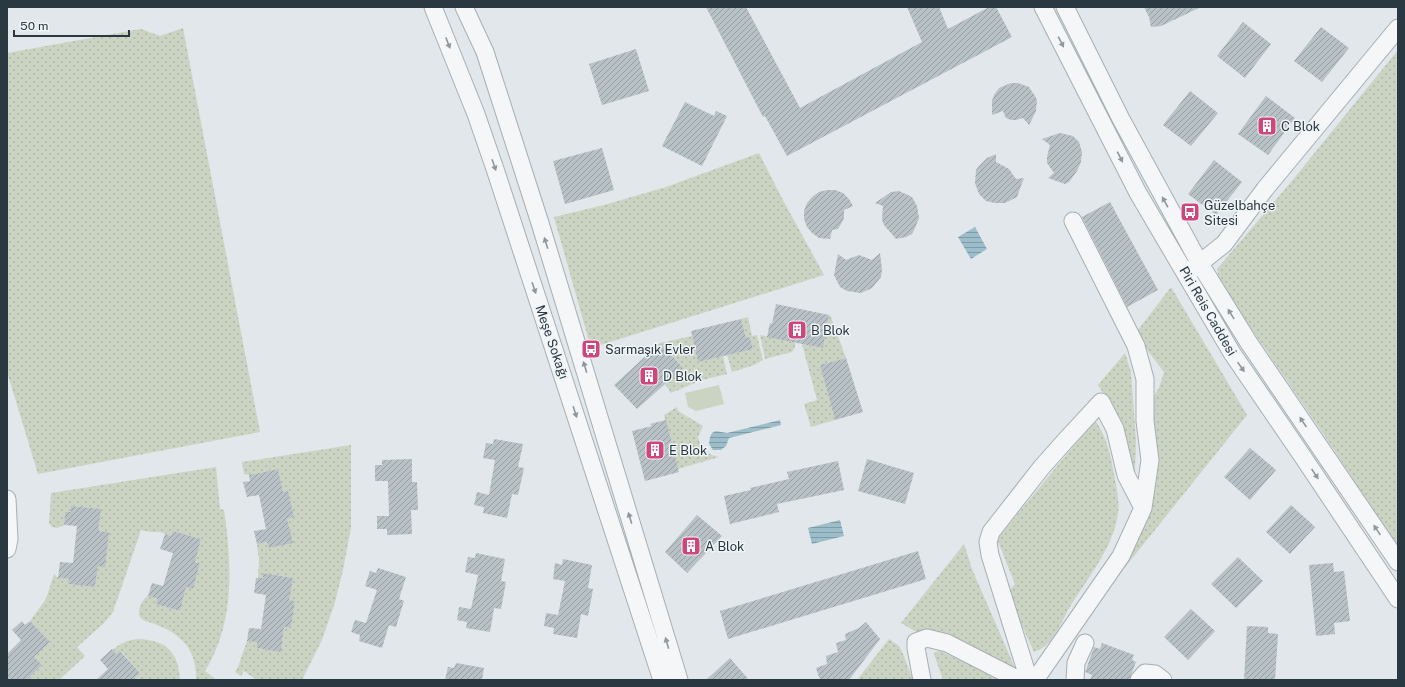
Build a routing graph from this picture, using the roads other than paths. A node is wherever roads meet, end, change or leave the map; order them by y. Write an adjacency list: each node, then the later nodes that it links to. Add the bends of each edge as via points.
1 (433, 7): 15 (street, Meşe Sokağı, one-way to 15, via 479,121)
2 (464, 7): 16 (street, Meşe Sokağı, one-way to 2, via 540,223 485,52)
3 (1043, 7): 7 (street, Piri Reis Caddesi, one-way to 7, via 1138,193)
4 (1065, 7): 7 (street, Piri Reis Caddesi, one-way to 4)
5 (1398, 28): 7 (street, via 1265,189 1224,244)
6 (1073, 222): 9 (street, via 1136,346 1145,379 1145,421 1150,460)
7 (1193, 269): 11 (street, Piri Reis Caddesi, one-way to 7, via 1249,343); 12 (street, Piri Reis Caddesi, one-way to 12, via 1232,353)
8 (7, 499): 10 (street)
9 (1143, 508): 20 (street, via 1126,475 1115,429 1101,402 1041,468 991,532 988,542); 21 (street, via 1120,556)
10 (7, 549)
11 (1398, 562)
12 (1398, 599)
13 (1085, 643): 22 (street, via 1076,663)
14 (918, 660): 17 (street); 18 (street); 19 (street, via 916,642 927,638 938,640)
15 (662, 680)
16 (679, 680)
17 (922, 680)
18 (932, 680)
19 (1019, 680)
20 (1029, 680)
21 (1034, 680)
22 (1075, 680)
23 (1139, 680): 24 (street, via 1145,673 1155,674)
24 (1163, 680)

